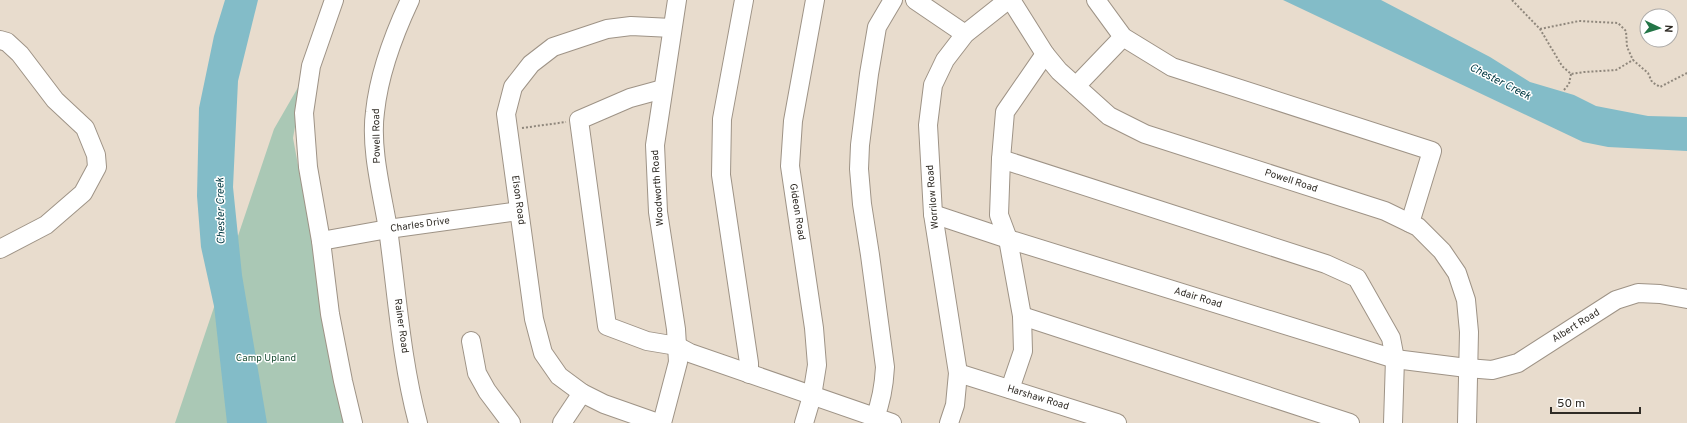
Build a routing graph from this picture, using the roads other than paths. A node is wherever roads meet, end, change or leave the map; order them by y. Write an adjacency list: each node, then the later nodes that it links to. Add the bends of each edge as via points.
1 (334, 0): 23 (street, via 311,66 304,113 308,167)
2 (410, 0): 21 (street, Powell Road, via 383,73 374,113 375,153)
3 (677, 0): 10 (street, Woodworth Road)
4 (744, 0): 32 (street, via 722,119 721,175)
5 (815, 0): 35 (street, Gideon Road, via 793,121 790,166 814,328 817,365)
6 (893, 0): 36 (street, via 878,27 860,145 862,204 884,367 884,385)
7 (914, 0): 11 (street)
8 (1010, 0): 11 (street, Worrilow Road); 14 (street, Powell Road)
9 (1096, 0): 12 (street)
10 (672, 28): 16 (street, Woodworth Road); 18 (street, Elson Road, via 607,28 553,47 531,64 513,87 506,114)
11 (965, 34): 19 (street, Worrilow Road, via 945,60 933,85 928,125)
12 (1123, 38): 15 (street); 20 (street, via 1172,67 1432,151)
13 (0, 40): 24 (street, via 7,42 20,54 55,100 85,128 96,155 97,166 83,193 46,225)
14 (1046, 54): 15 (street, Powell Road, via 1059,71); 17 (street, via 1005,112)
15 (1076, 86): 20 (street, Powell Road, via 1109,116 1145,134 1385,211)
16 (663, 89): 28 (street, Woodworth Road, via 655,145 658,212); 28 (street, via 630,98 579,120 606,326 647,341)
17 (1001, 159): 22 (street, via 999,215); 29 (street, via 1326,264 1357,278 1391,338)
18 (519, 211): 21 (street, Charles Drive); 34 (street, Elson Road, via 534,319 543,353 559,376)
19 (933, 214): 22 (street, Adair Road); 31 (street, Worrilow Road)
20 (1410, 223): 30 (street, Powell Road, via 1418,227 1442,251 1457,273 1466,300 1469,332)
21 (388, 229): 23 (street, Charles Drive); 38 (street, Rainer Road, via 410,394)
22 (1008, 239): 26 (street); 29 (street, Adair Road)
23 (321, 241): 37 (street, via 330,314)
24 (0, 250)
25 (1687, 299): 30 (street, Albert Road, via 1638,293 1616,300 1518,363 1492,370)
26 (1022, 316): 33 (street, via 1023,351); 47 (street)
27 (471, 341): 39 (street, via 477,373)
28 (677, 346): 32 (street); 42 (street, Woodworth Road, via 678,362)
29 (1395, 359): 30 (street, Adair Road); 48 (street)
30 (1467, 368): 49 (street, Powell Road)
31 (958, 373): 33 (street, Harshaw Road); 45 (street, Worrilow Road)
32 (749, 374): 35 (street)
33 (1010, 389): 46 (street, Harshaw Road)
34 (582, 393): 40 (street); 41 (street, Elson Road, via 604,404)
35 (812, 396): 36 (street); 43 (street, Gideon Road)
36 (875, 417): 44 (street)
37 (352, 423)
38 (418, 423)
39 (511, 423)
40 (562, 423)
41 (658, 423)
42 (662, 423)
43 (804, 423)
44 (892, 423)
45 (949, 423)
46 (1117, 423)
47 (1350, 423)
48 (1393, 423)
49 (1467, 423)

